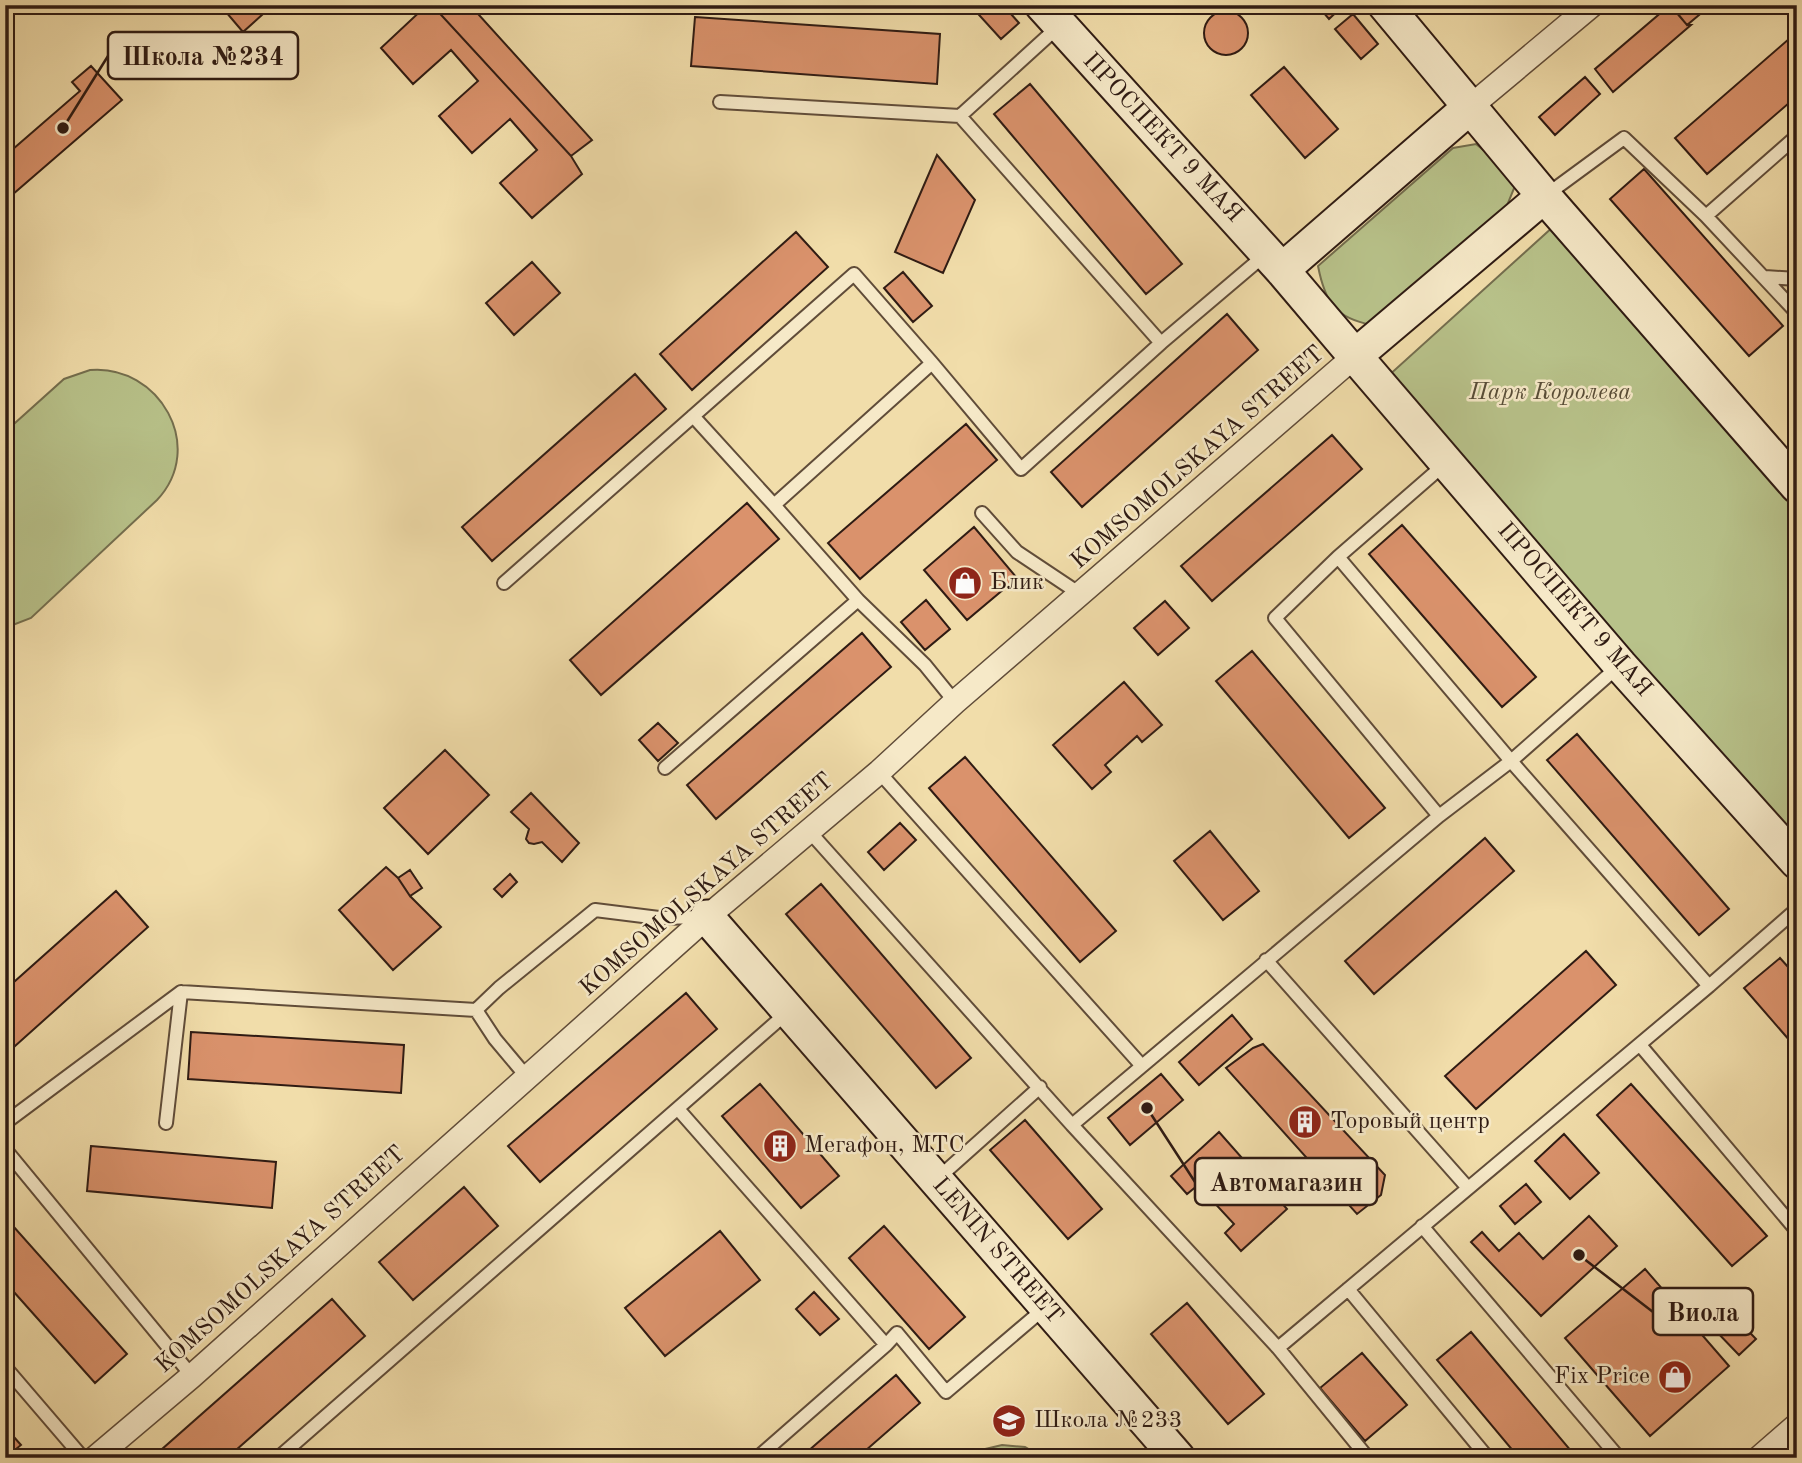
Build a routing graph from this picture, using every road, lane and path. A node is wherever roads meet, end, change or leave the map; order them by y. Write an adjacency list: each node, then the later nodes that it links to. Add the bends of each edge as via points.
1 (1385, 5): 5 (street)
2 (1592, 5): 5 (street)
3 (1051, 16): 6 (lane); 10 (street, ПРОСПЕКТ 9 МАЯ)
4 (720, 102): 6 (lane)
5 (1470, 107): 8 (street); 10 (street)
6 (960, 116): 14 (lane)
7 (1797, 136): 9 (lane)
8 (1545, 196): 9 (lane, via 1624,138); 15 (street); 19 (street)
9 (1706, 216): 11 (lane)
10 (1275, 261): 14 (lane); 15 (street, ПРОСПЕКТ 9 МАЯ)
11 (1765, 277): 12 (lane); 13 (lane)
12 (1797, 279)
13 (1797, 313)
14 (1161, 343): 16 (lane, via 1021,470)
15 (1356, 356): 18 (street, ПРОСПЕКТ 9 МАЯ); 24 (street, KOMSOMOLSKAYA STREET)
16 (932, 363): 17 (lane, via 854,274); 20 (lane)
17 (693, 416): 20 (lane); 23 (lane)
18 (1446, 463): 22 (lane); 26 (street, ПРОСПЕКТ 9 МАЯ)
19 (1797, 486)
20 (774, 505): 25 (lane)
21 (982, 513): 24 (lane, via 1017,552)
22 (1338, 557): 28 (lane); 31 (lane, via 1275,618)
23 (504, 583)
24 (1080, 594): 27 (street, KOMSOMOLSKAYA STREET)
25 (858, 600): 27 (lane, via 925,665); 29 (lane)
26 (1620, 665): 28 (lane); 33 (street, ПРОСПЕКТ 9 МАЯ)
27 (955, 702): 30 (street, KOMSOMOLSKAYA STREET)
28 (1511, 761): 31 (lane); 37 (lane)
29 (665, 768)
30 (879, 772): 32 (street, KOMSOMOLSKAYA STREET); 42 (lane)
31 (1439, 816): 36 (lane)
32 (809, 831): 35 (street, KOMSOMOLSKAYA STREET); 44 (lane)
33 (1797, 862)
34 (1797, 909): 37 (lane)
35 (707, 917): 39 (lane, via 659,918 595,910); 40 (street, LENIN STREET); 43 (street, KOMSOMOLSKAYA STREET)
36 (1266, 960): 42 (lane); 51 (lane)
37 (1709, 986): 41 (lane)
38 (181, 992): 39 (lane); 46 (lane); 47 (lane)
39 (476, 1010): 43 (lane)
40 (789, 1011): 45 (lane); 50 (street, LENIN STREET)
41 (1640, 1045): 51 (lane); 53 (lane)
42 (1142, 1066): 48 (lane)
43 (526, 1076): 59 (street, KOMSOMOLSKAYA STREET)
44 (1040, 1087): 48 (lane); 50 (lane)
45 (678, 1109): 56 (lane); 62 (lane)
46 (5, 1123)
47 (166, 1123)
48 (1072, 1125): 57 (lane)
49 (5, 1149): 59 (lane)
50 (935, 1180): 55 (street, LENIN STREET)
51 (1468, 1188): 52 (lane)
52 (1422, 1226): 54 (lane); 67 (lane)
53 (1797, 1231)
54 (1348, 1289): 57 (lane); 66 (lane)
55 (1046, 1307): 56 (lane, via 946,1392 897,1333); 64 (street, LENIN STREET)
56 (886, 1345): 63 (lane)
57 (1278, 1348): 65 (lane)
58 (5, 1367): 61 (lane)
59 (192, 1376): 61 (street, KOMSOMOLSKAYA STREET)
60 (1797, 1425): 68 (street)
61 (97, 1456)
62 (278, 1458)
63 (757, 1458)
64 (1178, 1458)
65 (1368, 1458)
66 (1488, 1458)
67 (1619, 1458)
68 (1759, 1458)

